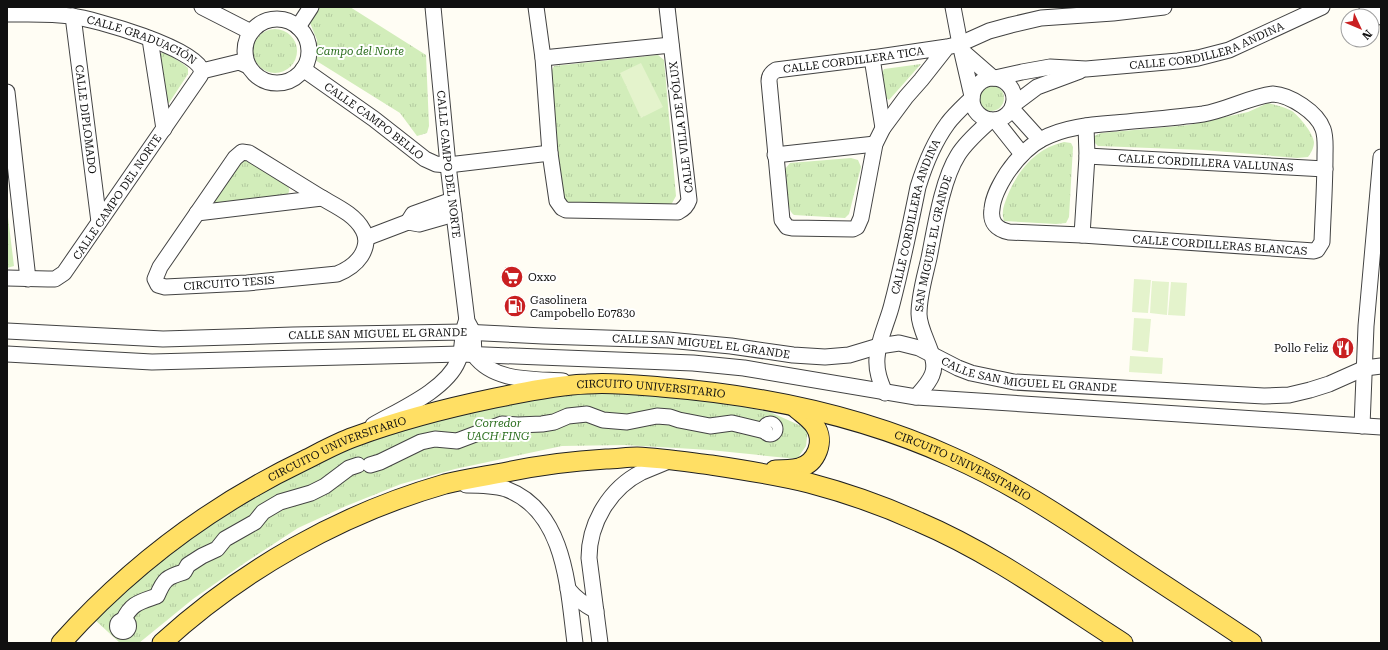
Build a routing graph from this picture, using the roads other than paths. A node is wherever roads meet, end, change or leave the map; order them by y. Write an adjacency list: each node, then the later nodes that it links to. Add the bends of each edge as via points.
1 (202, 7): 15 (street)
2 (311, 7): 14 (street)
3 (433, 7): 41 (street, CALLE CAMPO DEL NORTE)
4 (536, 7): 20 (street, CALLE VILLA DE PÓLUX)
5 (666, 7): 17 (street, CALLE VILLA DE PÓLUX)
6 (953, 7): 18 (street)
7 (1164, 7): 10 (street, via 1113,13)
8 (1322, 7): 25 (street, CALLE CORDILLERA ANDINA, via 1215,55 1178,62)
9 (1366, 7): 13 (street)
10 (1041, 12): 18 (street, via 989,31)
11 (7, 14): 12 (street, CALLE GRADUACIÓN)
12 (73, 16): 16 (street, CALLE GRADUACIÓN, via 107,24); 46 (street, CALLE DIPLOMADO)
13 (1381, 17)
14 (298, 26): 15 (street, via 289,21 268,20 258,24); 24 (street, via 308,42 309,52)
15 (251, 32): 19 (street)
16 (150, 39): 23 (street, CALLE GRADUACIÓN, via 181,53); 33 (street)
17 (671, 45): 20 (street); 36 (street, CALLE VILLA DE PÓLUX, via 689,200 684,209 678,212 566,210 557,201)
18 (957, 47): 21 (street, CALLE CORDILLERA TICA); 26 (street); 28 (street); 32 (street, CALLE CORDILLERA TICA, via 906,96)
19 (244, 50): 22 (street); 23 (street)
20 (543, 58): 36 (street, CALLE VILLA DE PÓLUX)
21 (872, 58): 32 (street); 38 (street, CALLE CORDILLERA TICA, via 776,70 772,73 769,81)
22 (248, 66): 23 (street, via 239,62); 24 (street, via 255,75 271,83 289,81)
23 (200, 68): 33 (street, CALLE CAMPO DEL NORTE, via 200,76)
24 (303, 69): 41 (street, CALLE CAMPO BELLO, via 374,118 425,159 436,164)
25 (1086, 69): 26 (street, CALLE CORDILLERA ANDINA, via 1050,67); 29 (street, CALLE CORDILLERA ANDINA, via 1043,84)
26 (994, 78): 28 (street, via 982,82 974,90); 29 (street, via 1010,87 1013,93)
27 (7, 92): 50 (street)
28 (972, 97): 30 (street, via 975,112 982,118); 53 (street, CALLE CORDILLERA ANDINA, via 948,124 923,170 895,294)
29 (1012, 107): 30 (street, via 1005,117); 34 (street)
30 (993, 120): 37 (street); 56 (street, SAN MIGUEL EL GRANDE, via 971,139 957,156 945,188 919,313 919,323)
31 (1086, 126): 34 (street, CALLE CORDILLERAS BLANCAS, via 1060,131); 39 (street); 42 (street, CALLE CORDILLERAS BLANCAS, via 1204,114 1264,95 1278,94 1302,105 1321,124 1325,136)
32 (884, 128): 35 (street, CALLE CORDILLERA TICA)
33 (164, 129): 46 (street, CALLE CAMPO DEL NORTE)
34 (1040, 140): 37 (street, CALLE CORDILLERAS BLANCAS)
35 (876, 144): 38 (street); 38 (street, CALLE CORDILLERA TICA, via 862,218 853,229 792,228 784,224)
36 (550, 153): 41 (street)
37 (1022, 154): 47 (street, CALLE CORDILLERAS BLANCAS, via 996,193 991,214 995,226 1009,232)
38 (775, 155)
39 (1087, 156): 42 (street, CALLE CORDILLERA VALLUNAS); 47 (street)
40 (1381, 157): 58 (street, via 1366,326)
41 (448, 165): 44 (street, CALLE CAMPO DEL NORTE)
42 (1325, 169): 47 (street, CALLE CORDILLERAS BLANCAS, via 1322,242 1314,251)
43 (322, 198): 45 (street); 45 (street, CIRCUITO TESIS, via 249,153 242,152); 48 (street, CIRCUITO TESIS, via 346,212 360,226)
44 (453, 207): 48 (street, via 419,224 408,222); 51 (street, CALLE CAMPO DEL NORTE)
45 (197, 212): 48 (street, CIRCUITO TESIS, via 156,274 158,285 165,287 248,283 337,274 350,268 359,259 366,247)
46 (99, 222): 50 (street, CALLE CAMPO DEL NORTE, via 64,273 54,278)
47 (1082, 235)
48 (366, 238)
49 (7, 278): 50 (street, CALLE CAMPO DEL NORTE)
50 (28, 279)
51 (467, 328): 52 (street, CALLE SAN MIGUEL EL GRANDE, via 163,340); 53 (street, CALLE SAN MIGUEL EL GRANDE, via 543,336 675,341 825,357 849,355); 55 (street, CALLE CAMPO DEL NORTE)
52 (7, 331)
53 (879, 346): 56 (street, CALLE SAN MIGUEL EL GRANDE, via 899,343 919,348); 60 (street, via 877,371)
54 (7, 354): 55 (street, CALLE SAN MIGUEL EL GRANDE, via 158,362)
55 (467, 354): 59 (street, via 494,372 504,375); 60 (street, CALLE SAN MIGUEL EL GRANDE, via 718,365 821,380); 66 (street, via 452,372 430,391)
56 (931, 355): 58 (street, CALLE SAN MIGUEL EL GRANDE, via 971,373 1014,382 1264,396 1289,395 1310,390); 61 (street, SAN MIGUEL EL GRANDE, via 934,370)
57 (1381, 366): 58 (street, CALLE SAN MIGUEL EL GRANDE)
58 (1365, 368): 63 (street)
59 (586, 384): 62 (main road, CIRCUITO UNIVERSITARIO, via 699,390); 66 (main road, CIRCUITO UNIVERSITARIO, via 458,406)
60 (885, 393): 61 (street, CALLE SAN MIGUEL EL GRANDE)
61 (916, 397): 63 (street, CALLE SAN MIGUEL EL GRANDE)
62 (792, 405): 68 (main road, via 810,420 818,433 817,454 801,468); 78 (main road, CIRCUITO UNIVERSITARIO, via 845,418 914,441 994,477 1046,507)
63 (1362, 426): 64 (street, CALLE SAN MIGUEL EL GRANDE)
64 (1381, 427)
65 (765, 431): 72 (street, via 732,423 710,426 657,416 627,422 603,420 586,414 568,416 542,424 502,424 456,441 435,439 421,442 380,462 349,468 325,486 280,502 263,512 255,522 225,540 217,549 188,565 184,572 170,576 161,586 157,596 138,602 127,612)
66 (351, 438): 73 (main road, CIRCUITO UNIVERSITARIO, via 276,474 174,538 108,594)
67 (672, 460): 68 (main road); 69 (main road, via 636,457 569,461); 71 (street, via 627,482 607,503 599,516 589,548)
68 (749, 471): 77 (main road, via 816,485 919,522 1005,567)
69 (445, 484): 70 (street, via 486,485 505,489 534,507 550,527 555,538); 74 (main road, via 370,510 272,560 185,622)
70 (568, 589): 71 (street, via 585,606); 75 (street)
71 (596, 611): 76 (street)
72 (123, 621)
73 (61, 643)
74 (162, 643)
75 (575, 643)
76 (600, 643)
77 (1123, 643)
78 (1252, 643)

